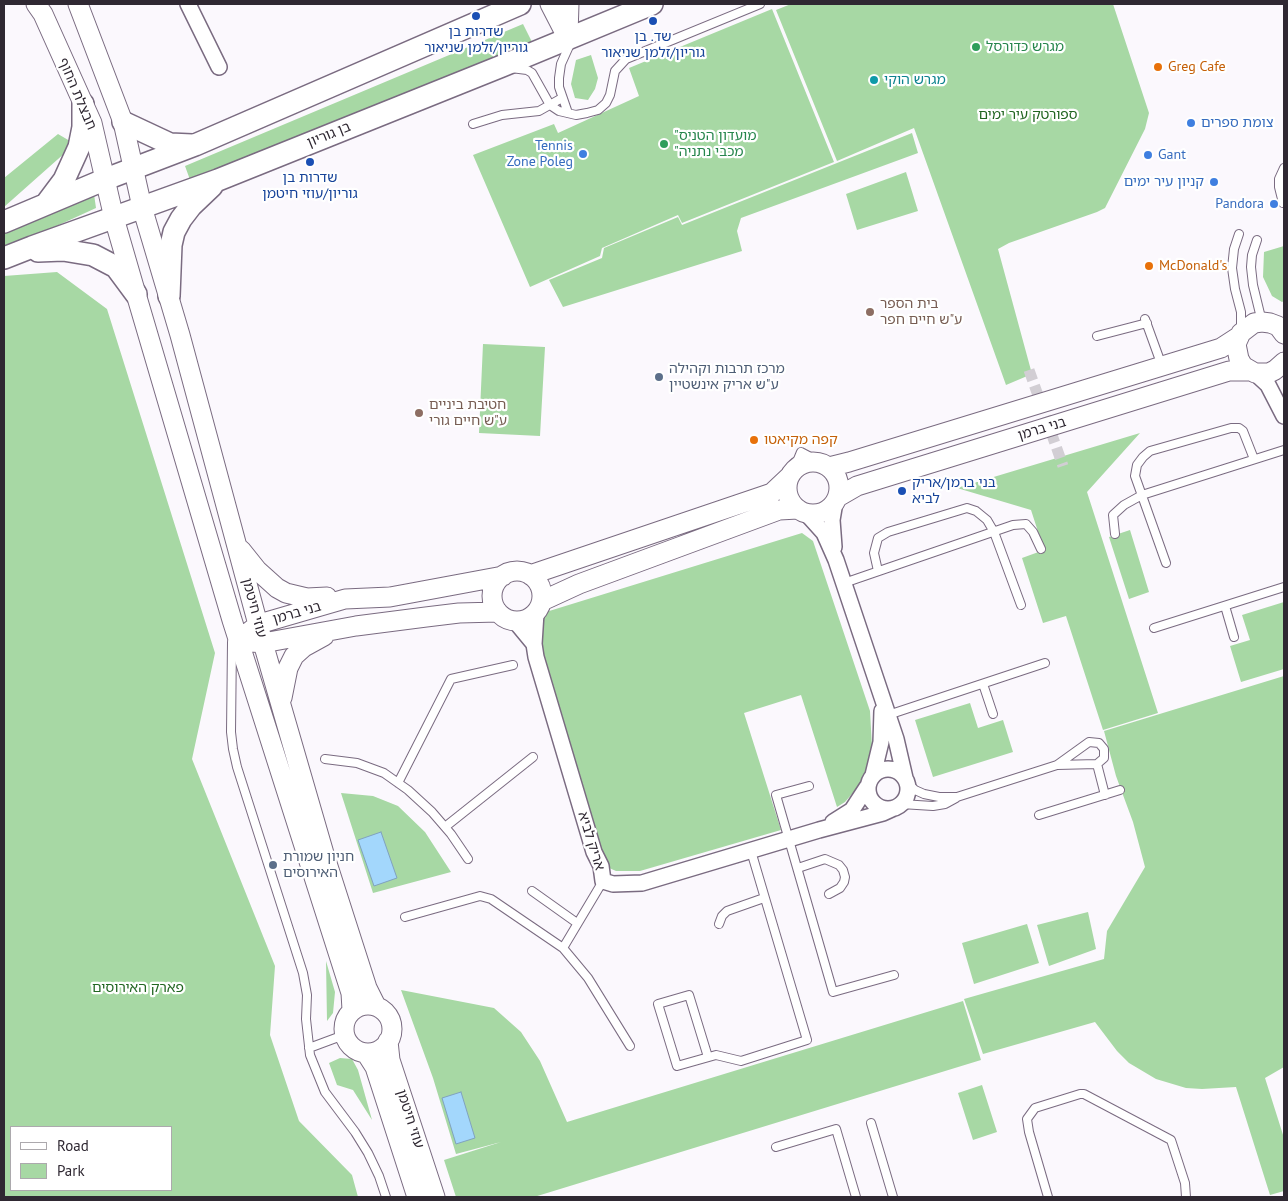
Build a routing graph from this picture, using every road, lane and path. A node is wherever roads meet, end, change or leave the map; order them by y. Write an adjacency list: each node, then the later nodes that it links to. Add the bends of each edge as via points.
1 (36, 4): 13 (street, חבצלת החוף)
2 (78, 4): 16 (street)
3 (188, 4): 11 (street)
4 (517, 4): 18 (main road)
5 (550, 4): 9 (street)
6 (569, 4): 9 (street)
7 (652, 4): 9 (main road, בן גוריון)
8 (760, 4): 15 (lane, via 626,59 615,70 606,103 588,113)
9 (573, 37): 10 (main road, בן גוריון); 12 (lane, via 560,64)
10 (502, 66): 14 (lane, via 532,73); 22 (main road, בן גוריון)
11 (219, 68)
12 (562, 98): 14 (lane); 15 (lane)
13 (83, 104): 21 (street, חבצלת החוף, via 92,124); 24 (main road, via 79,146 64,180)
14 (550, 105): 15 (lane); 17 (lane, via 539,111)
15 (568, 113)
16 (123, 122): 18 (main road, via 170,144); 20 (street)
17 (473, 124)
18 (195, 145): 20 (main road)
19 (1284, 168): 23 (lane, via 1279,179)
20 (134, 169): 21 (main road); 25 (street)
21 (106, 179): 24 (main road); 26 (street, חבצלת החוף)
22 (218, 180): 25 (main road, בן גוריון); 32 (main road, via 191,206 174,232)
23 (1283, 203)
24 (45, 205): 27 (main road)
25 (142, 207): 26 (main road, בן גוריון); 32 (street, עוזי חיטמן)
26 (114, 218): 30 (main road, בן גוריון); 31 (street, עוזי חיטמן)
27 (4, 222)
28 (1239, 234): 34 (lane, via 1232,268 1242,318)
29 (1257, 240): 33 (lane, via 1252,255 1253,285)
30 (12, 255): 31 (main road, via 63,250 93,255 116,267)
31 (136, 294): 64 (street, עוזי חיטמן)
32 (169, 296): 50 (street, עוזי חיטמן)
33 (1277, 327): 34 (street, בני ברמן, via 1254,323)
34 (1239, 334): 37 (street, בני ברמן, via 1221,348); 38 (street, via 1236,344 1239,359)
35 (1097, 336): 37 (lane, via 1146,321)
36 (1283, 364): 38 (street, בני ברמן, via 1269,373); 39 (street, via 1278,379)
37 (1162, 366): 43 (street, בני ברמן, via 849,462)
38 (1252, 372): 40 (street, via 1268,385); 46 (street, בני ברמן, via 1229,371 858,486)
39 (1284, 405)
40 (1284, 416)
41 (1284, 450): 42 (lane)
42 (1254, 459): 45 (lane); 45 (lane, via 1244,431 1239,428 1150,451 1137,465 1135,476)
43 (824, 465): 44 (street, via 810,462); 46 (street, via 835,473 839,482)
44 (792, 473): 47 (street, via 787,494 791,503); 55 (street, via 772,493)
45 (1142, 495): 49 (lane, via 1124,504 1113,515); 53 (lane)
46 (836, 500): 47 (street, via 830,509 821,513); 52 (street, אריק לביא, via 832,520)
47 (802, 511): 52 (street, אריק לביא, via 824,533); 62 (street, via 778,510 579,584)
48 (994, 532): 51 (lane, via 1026,524); 54 (lane); 54 (lane, via 987,520 966,508 888,532 878,538 874,553); 60 (lane)
49 (1115, 534)
50 (237, 545): 59 (street, via 257,570 286,593 307,598); 66 (street, עוזי חיטמן)
51 (1041, 549)
52 (836, 560): 57 (street, אריק לביא)
53 (1166, 563)
54 (878, 571): 57 (lane)
55 (530, 575): 56 (street, via 520,571); 62 (street, via 540,585)
56 (503, 576): 59 (street, בני ברמן); 63 (street, via 492,595)
57 (844, 583): 78 (street, אריק לביא)
58 (1284, 587): 61 (lane)
59 (373, 598): 66 (street, בני ברמן, via 345,599)
60 (1021, 605)
61 (1225, 606): 67 (lane); 69 (lane)
62 (539, 607): 65 (street, via 526,620); 72 (street, אריק לביא)
63 (498, 612): 65 (street); 68 (street, בני ברמן, via 459,613)
64 (232, 620): 70 (street, עוזי חיטמן); 112 (lane, via 233,749 303,973)
65 (515, 621): 72 (street, אריק לביא)
66 (259, 624): 70 (street, בני ברמן); 71 (street, עוזי חיטמן)
67 (1154, 628)
68 (337, 629): 71 (street, בני ברמן); 76 (street, via 294,656 288,668)
69 (1234, 637)
70 (238, 641): 71 (street, בני ברמן); 108 (street, עוזי חיטמן, via 351,993)
71 (263, 643): 76 (street, עוזי חיטמן)
72 (534, 644): 98 (street, אריק לביא)
73 (1045, 663): 75 (lane)
74 (513, 664): 85 (lane, via 451,679)
75 (983, 684): 77 (lane); 78 (lane)
76 (281, 704): 107 (street, עוזי חיטמן, via 325,857 367,988)
77 (993, 714)
78 (885, 716): 83 (street, אריק לביא, via 896,739); 84 (street, אריק לביא)
79 (534, 757): 92 (lane)
80 (325, 759): 85 (lane, via 357,763)
81 (1097, 764): 82 (lane); 82 (lane, via 1104,753 1102,745 1094,741); 88 (lane)
82 (1057, 765): 89 (lane)
83 (905, 780): 84 (street, via 890,769 878,771); 89 (lane, via 924,794); 90 (street, via 907,794)
84 (870, 781): 90 (street, via 868,794 875,805 881,808); 93 (street, אריק לביא, via 852,810)
85 (398, 783): 92 (lane)
86 (808, 786): 94 (lane, via 776,795)
87 (1120, 790): 88 (lane)
88 (1105, 794): 91 (lane)
89 (957, 797): 90 (lane, via 939,806)
90 (898, 806): 93 (street, אריק לביא)
91 (1040, 815)
92 (445, 827): 96 (lane)
93 (819, 830): 94 (street, אריק לביא)
94 (789, 839): 95 (street, אריק לביא); 97 (lane)
95 (751, 851): 98 (street, אריק לביא, via 642,883 619,884); 101 (lane)
96 (468, 859)
97 (798, 868): 100 (lane, via 825,859 839,865 844,882); 106 (lane, via 833,992)
98 (603, 880): 103 (lane)
99 (532, 891): 103 (lane)
100 (828, 894)
101 (764, 898): 104 (lane, via 728,911); 114 (lane, via 807,1040 741,1061 716,1055)
102 (405, 917): 105 (lane, via 480,896 492,899)
103 (577, 923): 105 (lane)
104 (719, 924)
105 (563, 948): 111 (lane, via 588,978)
106 (894, 975)
107 (376, 1006): 108 (street, via 367,1004); 110 (street, via 384,1010 392,1024)
108 (352, 1010): 109 (street, via 343,1025)
109 (344, 1035): 112 (lane); 113 (street, via 350,1046)
110 (388, 1041): 113 (street, via 380,1050); 119 (street, עוזי חיטמן, via 390,1060)
111 (630, 1046)
112 (309, 1048): 117 (lane, via 325,1092 368,1153)
113 (366, 1053): 118 (street, עוזי חיטמן, via 375,1067)
114 (708, 1057): 114 (lane, via 689,995 658,1004 677,1066)
115 (871, 1123): 121 (lane)
116 (776, 1147): 120 (lane, via 836,1130)
117 (386, 1197)
118 (417, 1197)
119 (435, 1197)
120 (856, 1197)
121 (893, 1197)
122 (1048, 1197): 123 (lane, via 1027,1119 1035,1108 1084,1094 1171,1140 1185,1183)
123 (1186, 1197)

